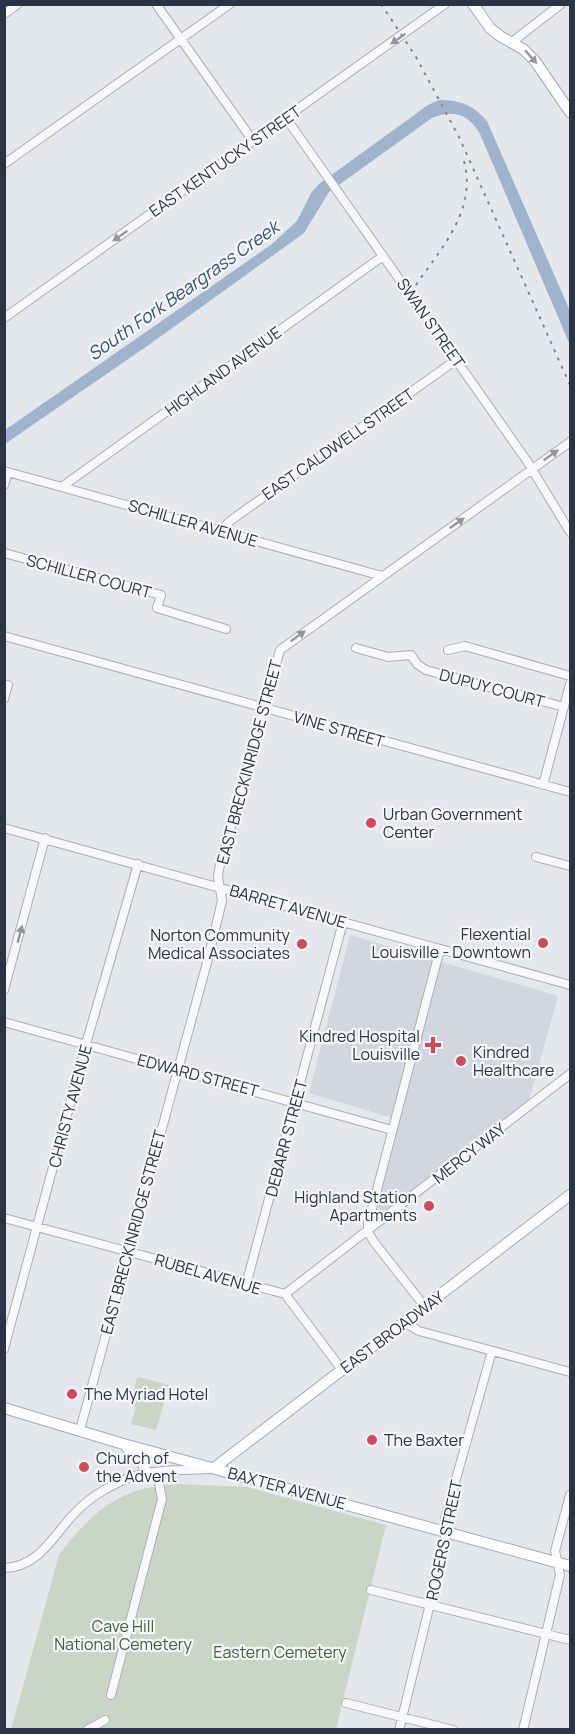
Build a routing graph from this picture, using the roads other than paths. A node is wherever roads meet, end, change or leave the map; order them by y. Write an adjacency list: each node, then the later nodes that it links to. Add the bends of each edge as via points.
1 (18, 4): 7 (street)
2 (156, 4): 8 (street)
3 (230, 4): 8 (street)
4 (445, 4): 11 (street, EAST KENTUCKY STREET, one-way to 11)
5 (473, 4): 9 (main road, via 490,28)
6 (561, 4): 9 (street)
7 (4, 14)
8 (181, 39): 12 (street); 13 (street)
9 (512, 42): 10 (main road, one-way to 10, via 535,61)
10 (570, 112)
11 (286, 118): 12 (street, EAST KENTUCKY STREET); 14 (street, SWAN STREET)
12 (253, 141): 15 (street, EAST KENTUCKY STREET, one-way to 15)
13 (4, 164)
14 (383, 256): 16 (street, SWAN STREET); 21 (street, HIGHLAND AVENUE)
15 (4, 318)
16 (456, 360): 18 (street, SWAN STREET); 22 (street, EAST CALDWELL STREET)
17 (570, 442): 18 (street, EAST BRECKINRIDGE STREET, one-way to 17)
18 (532, 469): 23 (street, SWAN STREET); 25 (street, EAST BRECKINRIDGE STREET, one-way to 18)
19 (6, 471): 20 (street); 21 (street, SCHILLER AVENUE)
20 (4, 485)
21 (63, 486): 22 (street, SCHILLER AVENUE)
22 (221, 531): 25 (street, SCHILLER AVENUE)
23 (570, 532)
24 (4, 553): 26 (street, SCHILLER COURT, via 161,595 158,608)
25 (381, 576): 35 (street, EAST BRECKINRIDGE STREET, one-way to 25, via 280,650)
26 (226, 629)
27 (4, 636): 35 (street, VINE STREET)
28 (356, 648): 34 (street, DUPUY COURT, via 388,657 411,655 426,670)
29 (448, 650): 30 (street, via 465,646)
30 (570, 676)
31 (570, 684): 34 (street)
32 (8, 685): 33 (street)
33 (4, 699)
34 (564, 707): 36 (street)
35 (263, 708): 36 (street, VINE STREET); 43 (street, EAST BRECKINRIDGE STREET, via 219,869)
36 (543, 785): 37 (street, VINE STREET)
37 (570, 792)
38 (4, 828): 39 (street, BARRET AVENUE)
39 (45, 838): 41 (street, BARRET AVENUE); 47 (street, one-way to 39)
40 (536, 857): 42 (street)
41 (138, 864): 43 (street, BARRET AVENUE); 49 (street, CHRISTY AVENUE)
42 (570, 866)
43 (220, 886): 44 (street, BARRET AVENUE); 50 (street, EAST BRECKINRIDGE STREET, via 222,901)
44 (343, 922): 45 (street, BARRET AVENUE); 52 (street, DEBARR STREET)
45 (440, 949): 46 (street, BARRET AVENUE); 53 (street)
46 (570, 985)
47 (4, 990)
48 (4, 1022): 49 (street, EDWARD STREET)
49 (87, 1045): 50 (street, EDWARD STREET); 56 (street, CHRISTY AVENUE)
50 (178, 1069): 52 (street, EDWARD STREET); 58 (street, EAST BRECKINRIDGE STREET)
51 (570, 1074): 57 (street, MERCY WAY)
52 (296, 1102): 53 (street, EDWARD STREET); 59 (street, DEBARR STREET)
53 (392, 1130): 57 (street, via 369,1212)
54 (570, 1195): 61 (main road, EAST BROADWAY)
55 (4, 1218): 56 (street, RUBEL AVENUE)
56 (38, 1227): 58 (street, RUBEL AVENUE); 63 (street, CHRISTY AVENUE)
57 (368, 1232): 60 (street, MERCY WAY); 61 (street)
58 (128, 1252): 59 (street, RUBEL AVENUE); 68 (street, EAST BRECKINRIDGE STREET)
59 (246, 1284): 60 (street, RUBEL AVENUE)
60 (285, 1294): 65 (street, RUBEL AVENUE)
61 (425, 1307): 62 (main road, EAST BROADWAY)
62 (404, 1322): 64 (street, via 419,1331); 65 (main road, EAST BROADWAY)
63 (4, 1349)
64 (492, 1350): 66 (street); 73 (street, ROGERS STREET, via 445,1518)
65 (342, 1370): 70 (main road, EAST BROADWAY)
66 (570, 1372)
67 (4, 1408): 68 (main road, BAXTER AVENUE)
68 (80, 1430): 69 (main road, BAXTER AVENUE)
69 (120, 1443): 70 (main road, BAXTER AVENUE); 71 (main road, via 137,1454)
70 (214, 1468): 71 (street); 73 (main road, BAXTER AVENUE)
71 (152, 1473): 76 (street, via 133,1476 104,1490 83,1505 38,1556 19,1566); 81 (street, via 162,1498)
72 (570, 1495): 74 (street, via 555,1551)
73 (445, 1532): 74 (main road, BAXTER AVENUE); 78 (street, ROGERS STREET)
74 (558, 1563): 75 (main road, BAXTER AVENUE); 79 (street, via 560,1575)
75 (570, 1566)
76 (4, 1568)
77 (371, 1590): 78 (street)
78 (430, 1605): 79 (street); 83 (street, ROGERS STREET)
79 (546, 1634): 80 (street); 88 (street)
80 (570, 1640)
81 (111, 1695)
82 (346, 1703): 83 (street)
83 (402, 1716): 86 (street, ROGERS STREET); 87 (street)
84 (105, 1720): 85 (street)
85 (87, 1730)
86 (399, 1730)
87 (453, 1730)
88 (522, 1730)

